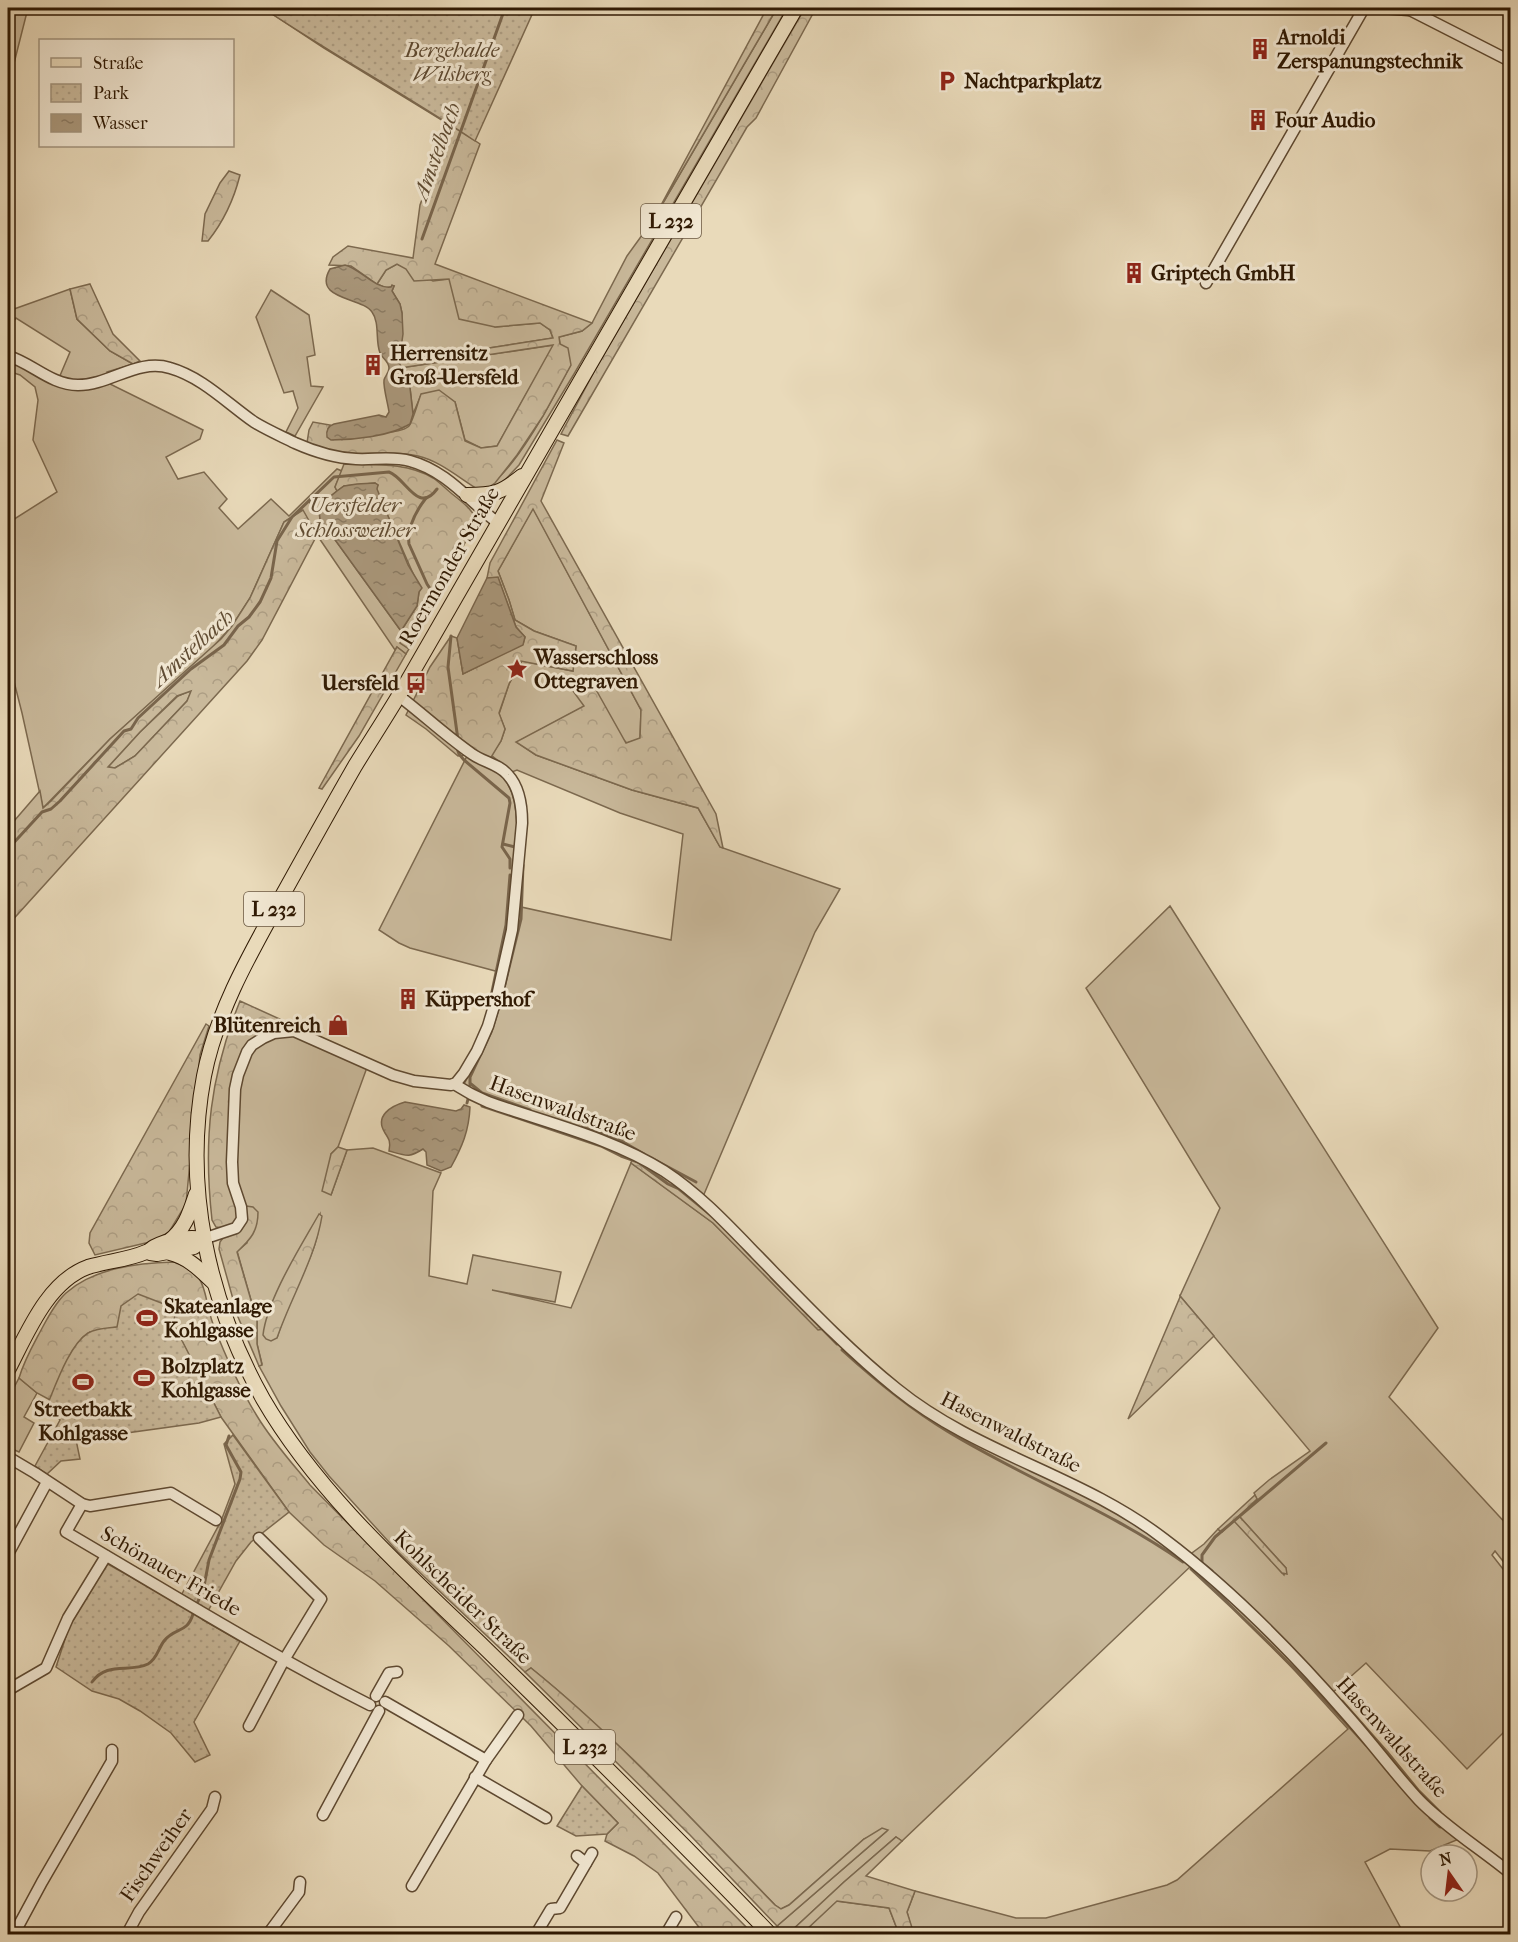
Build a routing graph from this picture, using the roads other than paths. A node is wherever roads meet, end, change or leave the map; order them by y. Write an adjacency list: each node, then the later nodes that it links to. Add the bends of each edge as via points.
1 (796, 8): 8 (main road, Roermonder Straße / L 232)
2 (1365, 8): 3 (street); 6 (street)
3 (1381, 8): 4 (street)
4 (1407, 9): 5 (street)
5 (1510, 61)
6 (1206, 283)
7 (8, 356): 9 (street, via 65,384 91,384 154,365 170,368 256,423 296,443 343,458 408,460 441,474)
8 (528, 471): 9 (main road, via 490,495); 10 (main road, Roermonder Straße / L 232)
9 (467, 495): 10 (street)
10 (498, 523): 11 (main road, Roermonder Straße / L 232)
11 (399, 696): 12 (street, via 458,744 508,775 522,810 512,930 497,996 477,1051); 13 (main road, Roermonder Straße / L 232, via 316,834 236,980 204,1077 198,1130)
12 (454, 1084): 14 (street, via 393,1075 294,1032 274,1033 252,1046 238,1075 232,1136 234,1183 242,1219 236,1228); 40 (street, Hasenwaldstraße, via 483,1100 625,1149 665,1172 709,1206 863,1360 921,1408 1123,1511 1160,1536 1198,1566 1285,1648 1426,1807)
13 (198, 1189): 14 (main road, Roermonder Straße / L 232); 15 (main road, via 188,1218)
14 (203, 1239): 15 (main road, via 191,1237); 16 (main road, Kohlscheider Straße / L 232)
15 (168, 1248): 16 (main road); 17 (main road, via 155,1246 89,1267 63,1281 43,1306)
16 (214, 1283): 49 (main road, Kohlscheider Straße / L 232, via 249,1374 318,1477 378,1544 680,1840)
17 (8, 1370)
18 (8, 1457): 19 (street, Schönauer Friede)
19 (47, 1482): 20 (street, Schönauer Friede); 23 (street)
20 (82, 1504): 21 (street, Schönauer Friede, via 171,1493); 24 (street, Schönauer Friede, via 66,1532)
21 (216, 1520)
22 (259, 1538): 25 (street, via 321,1599)
23 (8, 1554)
24 (106, 1556): 25 (street, Schönauer Friede); 27 (street, via 68,1618 45,1668)
25 (284, 1660): 28 (street, Schönauer Friede); 30 (street)
26 (398, 1672): 28 (street, via 389,1673)
27 (8, 1690)
28 (378, 1704): 32 (street, Schönauer Friede); 35 (street)
29 (518, 1715): 32 (street)
30 (249, 1726)
31 (112, 1750): 44 (street, via 112,1761)
32 (486, 1760): 33 (street)
33 (475, 1777): 36 (street); 42 (street)
34 (215, 1797): 45 (street, Fischweiher, via 212,1809)
35 (323, 1815)
36 (546, 1818)
37 (592, 1853): 39 (street)
38 (577, 1856): 39 (street)
39 (586, 1863): 47 (street, via 560,1908 551,1909)
40 (1510, 1874)
41 (300, 1882): 46 (street, via 299,1892)
42 (412, 1886)
43 (676, 1917): 48 (street)
44 (14, 1935)
45 (127, 1935)
46 (268, 1935)
47 (536, 1935)
48 (666, 1935)
49 (770, 1935)

